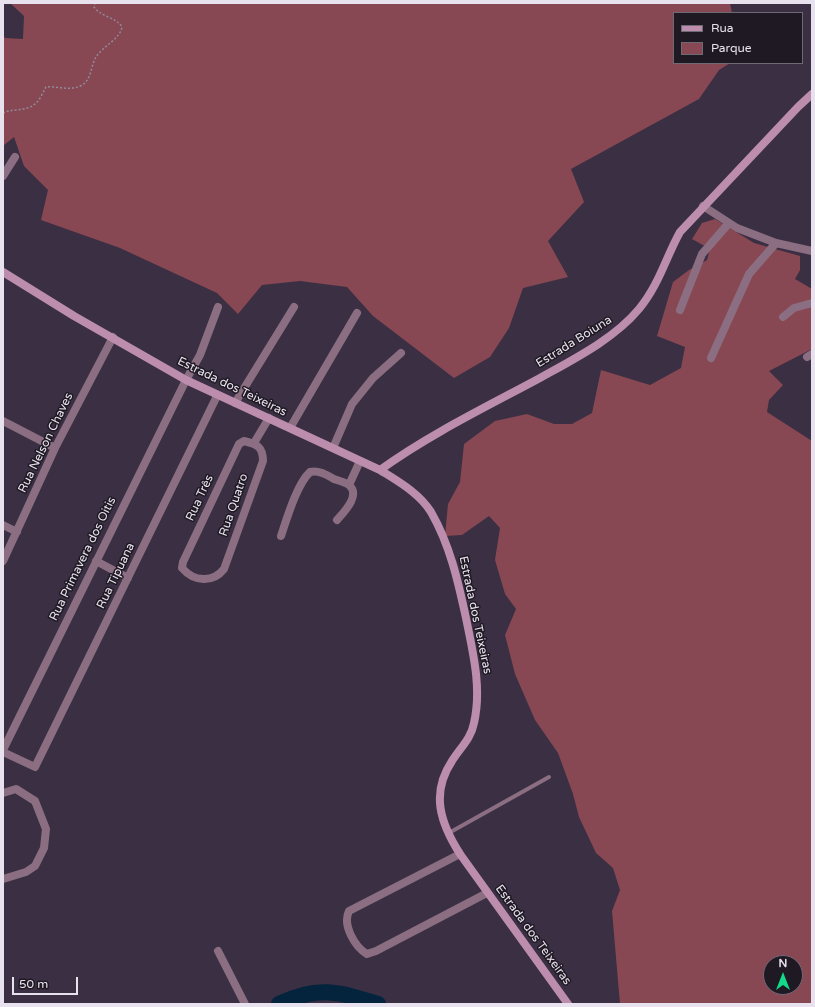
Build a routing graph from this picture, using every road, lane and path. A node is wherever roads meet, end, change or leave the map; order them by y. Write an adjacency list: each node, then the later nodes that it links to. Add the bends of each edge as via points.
1 (95, 3): 3 (path, via 94,7 99,14 122,27 118,37 99,53 86,82 70,89 46,87 36,103 27,108)
2 (812, 94): 8 (street, Estrada Boiuna)
3 (3, 112)
4 (3, 141): 5 (path)
5 (3, 149)
6 (16, 157): 7 (street)
7 (3, 176)
8 (703, 206): 9 (street); 32 (street, Estrada Boiuna, via 680,232 649,296 616,331 574,359 407,451)
9 (729, 223): 10 (street); 16 (street, via 702,254)
10 (776, 243): 11 (street); 21 (street, via 749,274)
11 (812, 251)
12 (3, 272): 19 (street, Estrada dos Teixeiras, via 74,316)
13 (812, 303): 18 (street, via 794,308)
14 (218, 307): 22 (street, Rua Primavera dos Oitis, via 200,355)
15 (294, 307): 24 (street)
16 (680, 310)
17 (357, 313): 27 (street)
18 (783, 317)
19 (113, 336): 22 (street, Estrada dos Teixeiras); 29 (street, Rua Nelson Chaves)
20 (401, 353): 30 (street, via 373,378 352,404)
21 (711, 358)
22 (186, 380): 23 (street, Estrada dos Teixeiras); 39 (street, Rua Primavera dos Oitis)
23 (217, 396): 24 (street, Estrada dos Teixeiras); 41 (street, Rua Tipuana)
24 (235, 403): 25 (street, Estrada dos Teixeiras)
25 (268, 418): 27 (street, Estrada dos Teixeiras); 28 (street)
26 (3, 421): 29 (street)
27 (290, 428): 30 (street, Estrada dos Teixeiras)
28 (257, 446): 40 (street, Rua Quatro, via 263,453 263,461); 40 (street, Rua Três, via 244,441 239,444 182,568 186,573 206,580 219,575)
29 (55, 448): 36 (street, Rua Nelson Chaves)
30 (333, 448): 31 (street, Estrada dos Teixeiras)
31 (360, 461): 32 (street, Estrada dos Teixeiras); 33 (street)
32 (380, 470): 45 (street, Estrada dos Teixeiras, via 417,496 430,512 443,536 459,585 477,676 478,696 474,724 468,740 451,762 442,782 440,801)
33 (349, 485): 34 (street, via 353,498); 37 (street, via 320,472 310,472 290,509)
34 (337, 520)
35 (3, 525): 36 (street)
36 (17, 532): 38 (street, Rua Nelson Chaves)
37 (281, 536)
38 (3, 561)
39 (96, 561): 41 (street); 42 (street, Rua Primavera dos Oitis)
40 (224, 569)
41 (128, 578): 42 (street, Rua Tipuana, via 35,767)
42 (3, 751)
43 (549, 777): 45 (lane)
44 (3, 793): 47 (street, via 16,789 35,801 46,829 44,848 35,866 26,872)
45 (447, 834): 46 (street, Estrada dos Teixeiras)
46 (460, 854): 48 (street, Estrada dos Teixeiras); 48 (street, via 349,911 349,930 359,950 367,954 376,951)
47 (3, 879)
48 (487, 893): 51 (street, Estrada dos Teixeiras)
49 (218, 951): 50 (street)
50 (245, 1004)
51 (568, 1004)

